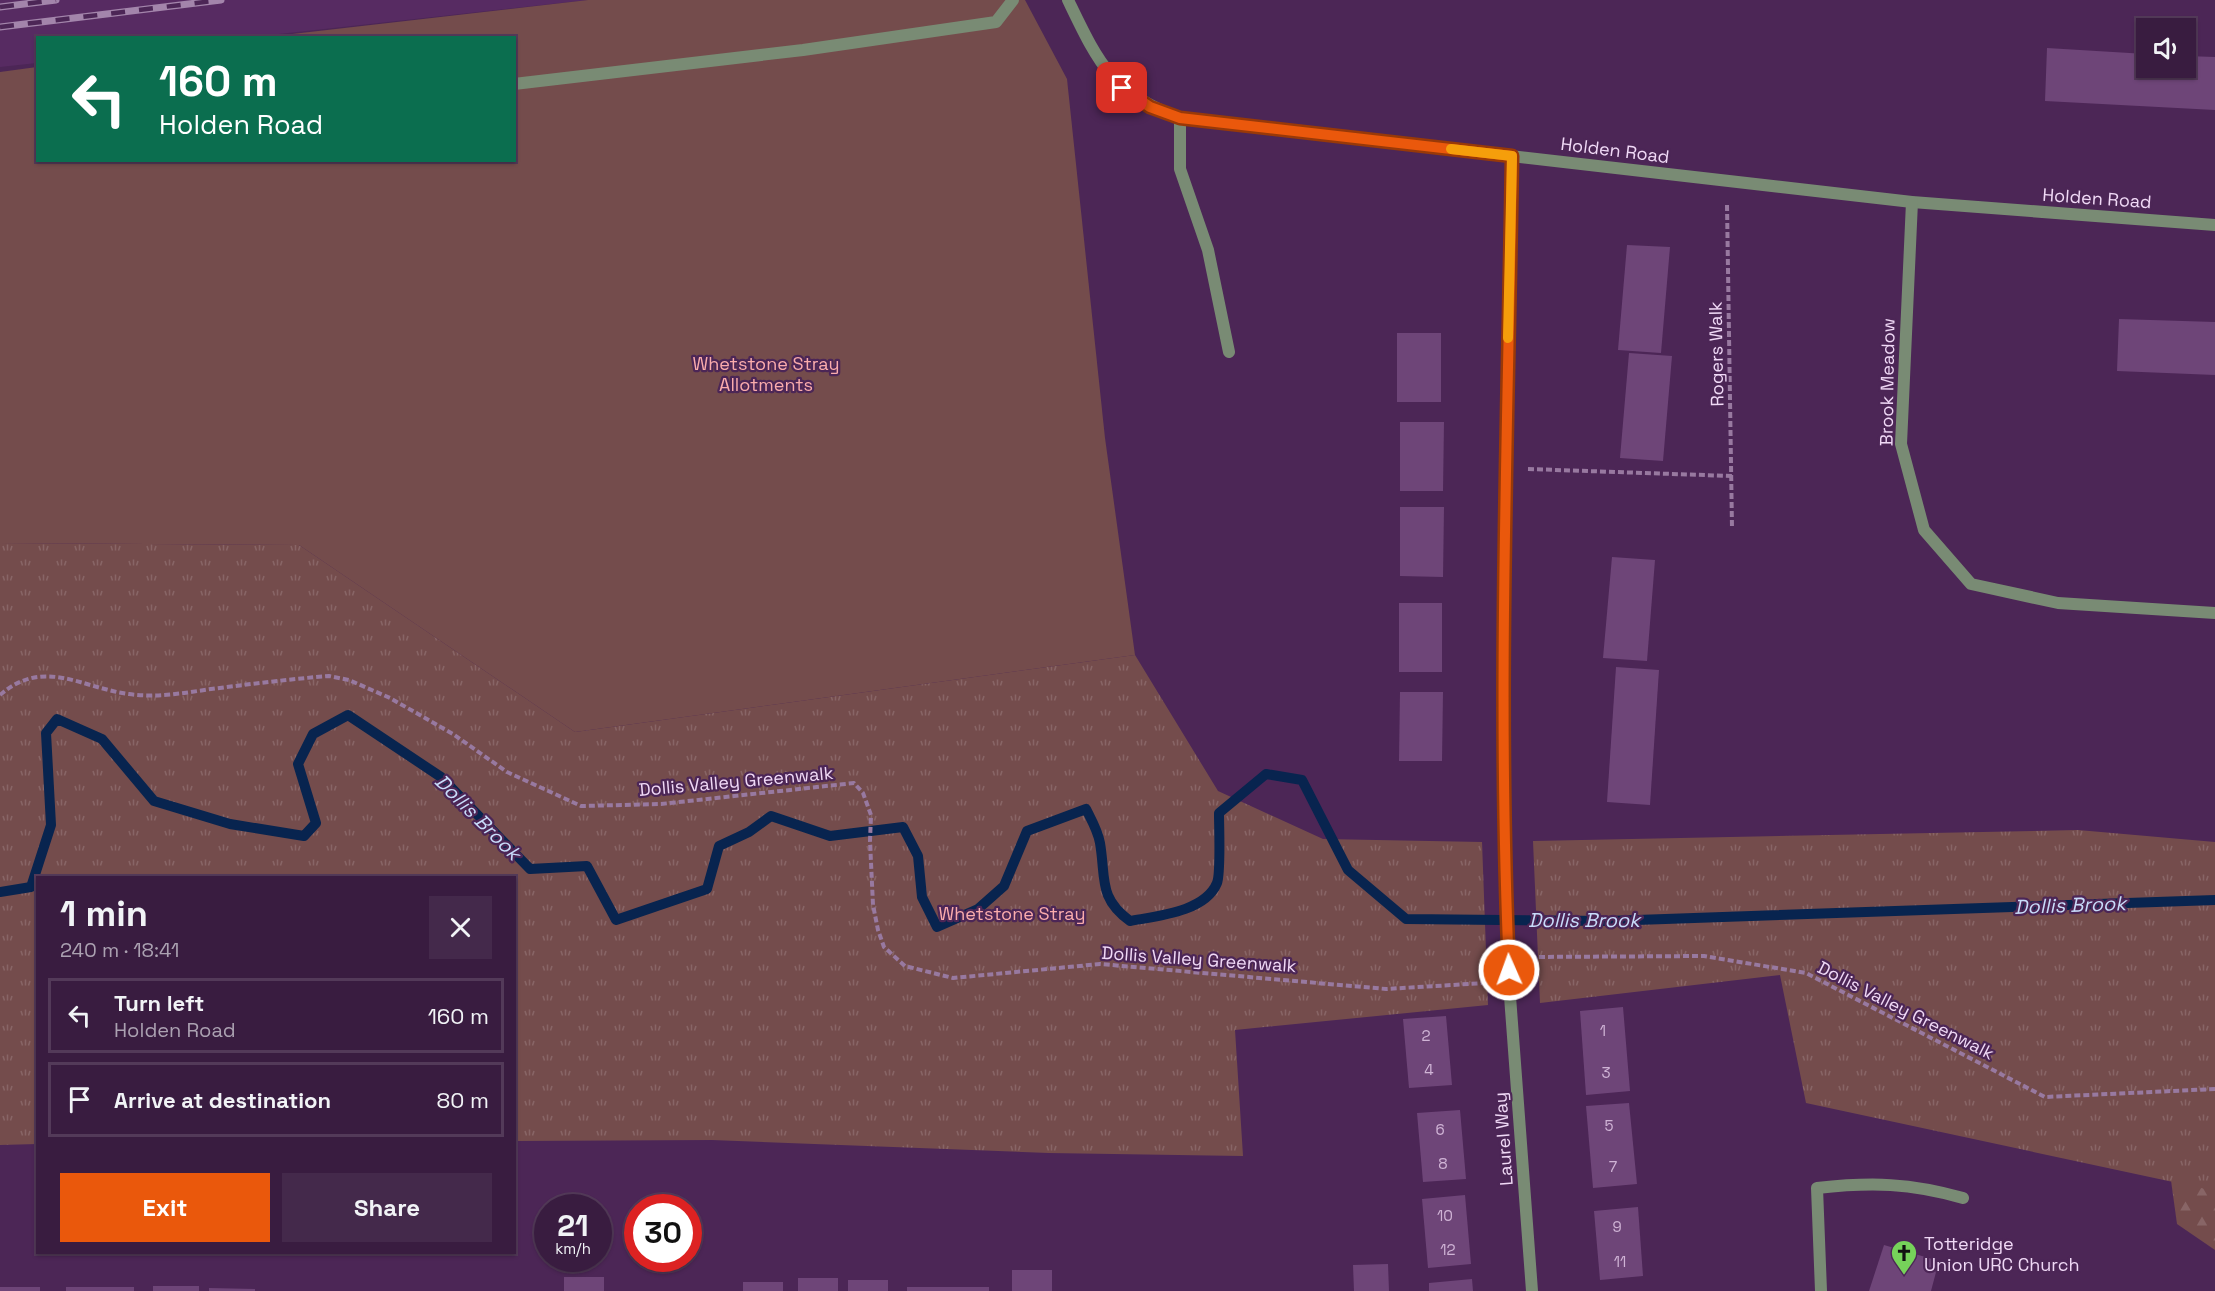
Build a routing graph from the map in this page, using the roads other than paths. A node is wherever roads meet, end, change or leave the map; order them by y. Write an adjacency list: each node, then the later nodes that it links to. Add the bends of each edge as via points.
1 (1013, 0): 3 (street, via 996,22 802,50)
2 (1068, 0): 4 (street, Holden Road, via 1094,52 1122,88 1150,107)
3 (516, 84)
4 (1180, 118): 5 (street, Holden Road); 8 (street, via 1180,169 1208,250)
5 (1512, 156): 6 (street, Holden Road); 11 (street, Laurel Way, via 1504,880)
6 (1912, 202): 7 (street, Holden Road); 9 (street, Brook Meadow, via 1901,444 1924,530 1971,584 2058,603)
7 (2215, 225)
8 (1229, 352)
9 (2215, 613)
10 (1963, 1198): 12 (street, via 1923,1187 1864,1183 1817,1188)
11 (1533, 1291)
12 (1821, 1291)

